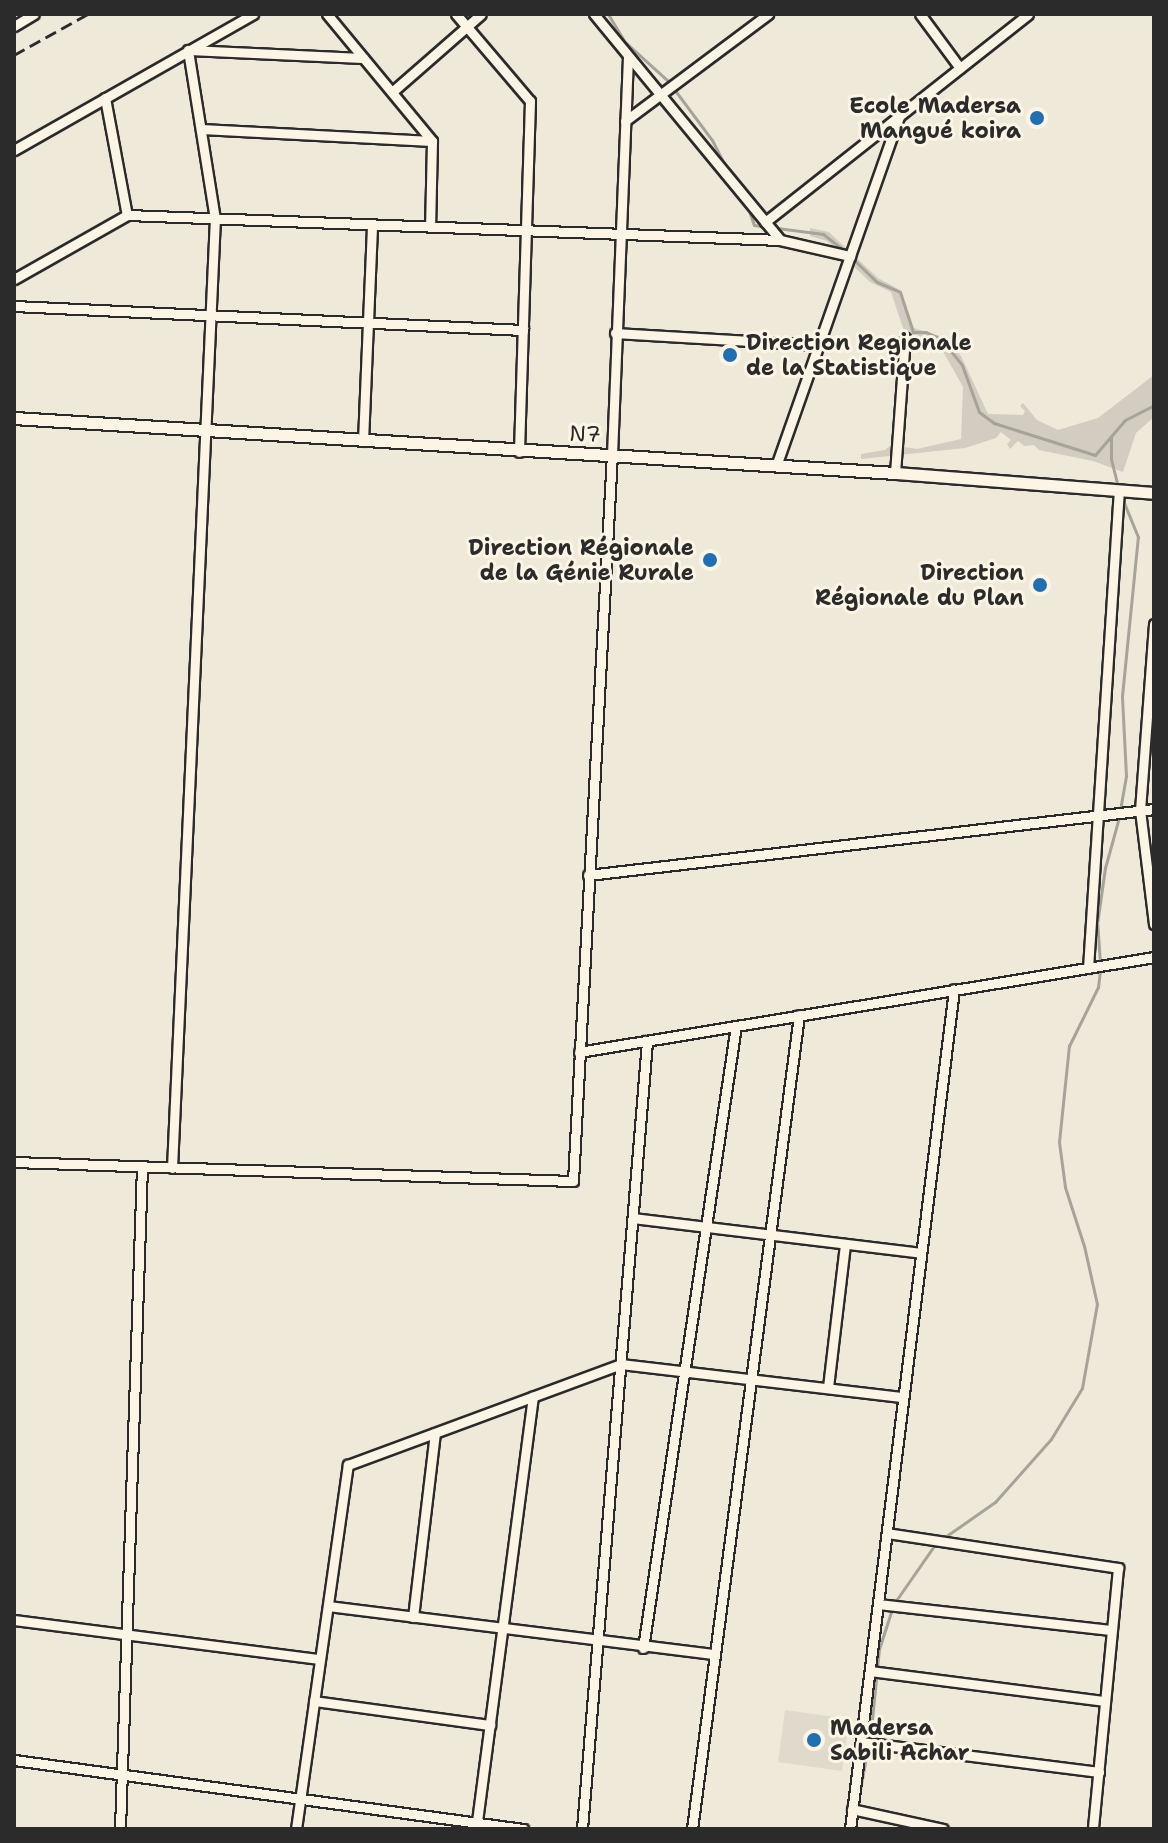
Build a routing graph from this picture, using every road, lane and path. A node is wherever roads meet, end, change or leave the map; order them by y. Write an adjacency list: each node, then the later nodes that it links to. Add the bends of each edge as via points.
1 (34, 14): 10 (street)
2 (253, 14): 12 (street)
3 (327, 14): 13 (street)
4 (456, 14): 11 (street)
5 (481, 14): 11 (street)
6 (768, 14): 17 (street)
7 (920, 14): 15 (street)
8 (1028, 14): 15 (street)
9 (598, 15): 14 (street)
10 (14, 26)
11 (467, 26): 16 (street); 29 (street, via 530,101)
12 (188, 50): 13 (street); 18 (street); 21 (street)
13 (363, 58): 16 (street)
14 (628, 58): 17 (street); 20 (street)
15 (960, 68): 19 (street)
16 (392, 92): 22 (street)
17 (659, 95): 20 (street); 26 (street)
18 (105, 98): 23 (street); 24 (street)
19 (899, 116): 26 (street); 32 (street)
20 (625, 121): 30 (street)
21 (201, 129): 22 (street); 25 (street)
22 (432, 141): 28 (street)
23 (14, 150)
24 (127, 215): 25 (street); 33 (street)
25 (215, 219): 27 (street); 35 (street)
26 (765, 222): 31 (street)
27 (372, 225): 28 (street); 36 (street)
28 (430, 227): 29 (street)
29 (526, 231): 30 (street); 37 (street)
30 (619, 234): 31 (street); 38 (street)
31 (780, 240): 32 (street)
32 (850, 256): 40 (street)
33 (14, 279)
34 (14, 306): 35 (street)
35 (211, 315): 36 (street); 42 (street)
36 (368, 322): 37 (street); 43 (street)
37 (523, 330): 44 (street)
38 (615, 333): 40 (street); 45 (street)
39 (905, 337): 47 (street)
40 (818, 345): 46 (street)
41 (14, 418): 42 (main road, N7)
42 (206, 430): 43 (main road, N7); 65 (street)
43 (363, 441): 44 (main road, N7)
44 (519, 452): 45 (main road, N7)
45 (612, 455): 46 (main road, N7); 54 (street)
46 (776, 466): 47 (main road, N7)
47 (895, 473): 48 (main road, N7)
48 (1119, 490): 49 (main road, N7); 53 (street)
49 (1154, 493)
50 (1154, 624): 52 (street)
51 (1154, 809): 52 (street)
52 (1140, 810): 53 (street); 55 (street)
53 (1097, 813): 54 (street); 57 (street)
54 (588, 875): 62 (street)
55 (1154, 924)
56 (1154, 957): 57 (street)
57 (1088, 968): 58 (street)
58 (954, 989): 59 (street); 70 (street)
59 (799, 1015): 60 (street); 68 (street)
60 (736, 1026): 61 (street); 67 (street)
61 (647, 1041): 62 (street); 66 (street)
62 (579, 1052): 65 (street, via 573,1181)
63 (14, 1162): 64 (street)
64 (142, 1167): 65 (street); 85 (street)
65 (172, 1168)
66 (633, 1218): 67 (street); 71 (street)
67 (706, 1227): 68 (street); 72 (street)
68 (770, 1235): 69 (street); 73 (street)
69 (845, 1244): 70 (street); 74 (street)
70 (921, 1253): 76 (street)
71 (621, 1364): 72 (street); 75 (street); 86 (street)
72 (684, 1371): 73 (street); 87 (street)
73 (751, 1378): 74 (street); 88 (street)
74 (828, 1387): 76 (street)
75 (533, 1397): 77 (street); 83 (street)
76 (903, 1397): 78 (street)
77 (435, 1433): 80 (street, via 348,1465); 81 (street)
78 (887, 1533): 79 (street); 84 (street, via 1118,1568)
79 (878, 1604): 84 (street); 90 (street)
80 (328, 1606): 81 (street); 89 (street)
81 (413, 1617): 83 (street)
82 (14, 1620): 85 (street)
83 (502, 1629): 86 (street); 93 (street)
84 (1111, 1630): 92 (street)
85 (126, 1634): 89 (street); 97 (street)
86 (597, 1642): 87 (street); 104 (street)
87 (643, 1648): 88 (street)
88 (715, 1654): 105 (street)
89 (320, 1659): 91 (street)
90 (870, 1671): 92 (street); 94 (street)
91 (314, 1701): 93 (street); 98 (street)
92 (1105, 1701): 96 (street)
93 (490, 1725): 100 (street)
94 (861, 1742): 96 (street); 99 (street)
95 (14, 1760): 97 (street)
96 (1099, 1772): 108 (street)
97 (122, 1774): 98 (street); 101 (street)
98 (300, 1799): 100 (street); 102 (street)
99 (852, 1809): 106 (street); 107 (street)
100 (476, 1826): 103 (street)
101 (120, 1829)
102 (296, 1829)
103 (523, 1829)
104 (582, 1829)
105 (692, 1829)
106 (850, 1829)
107 (943, 1829)
108 (1093, 1829)

